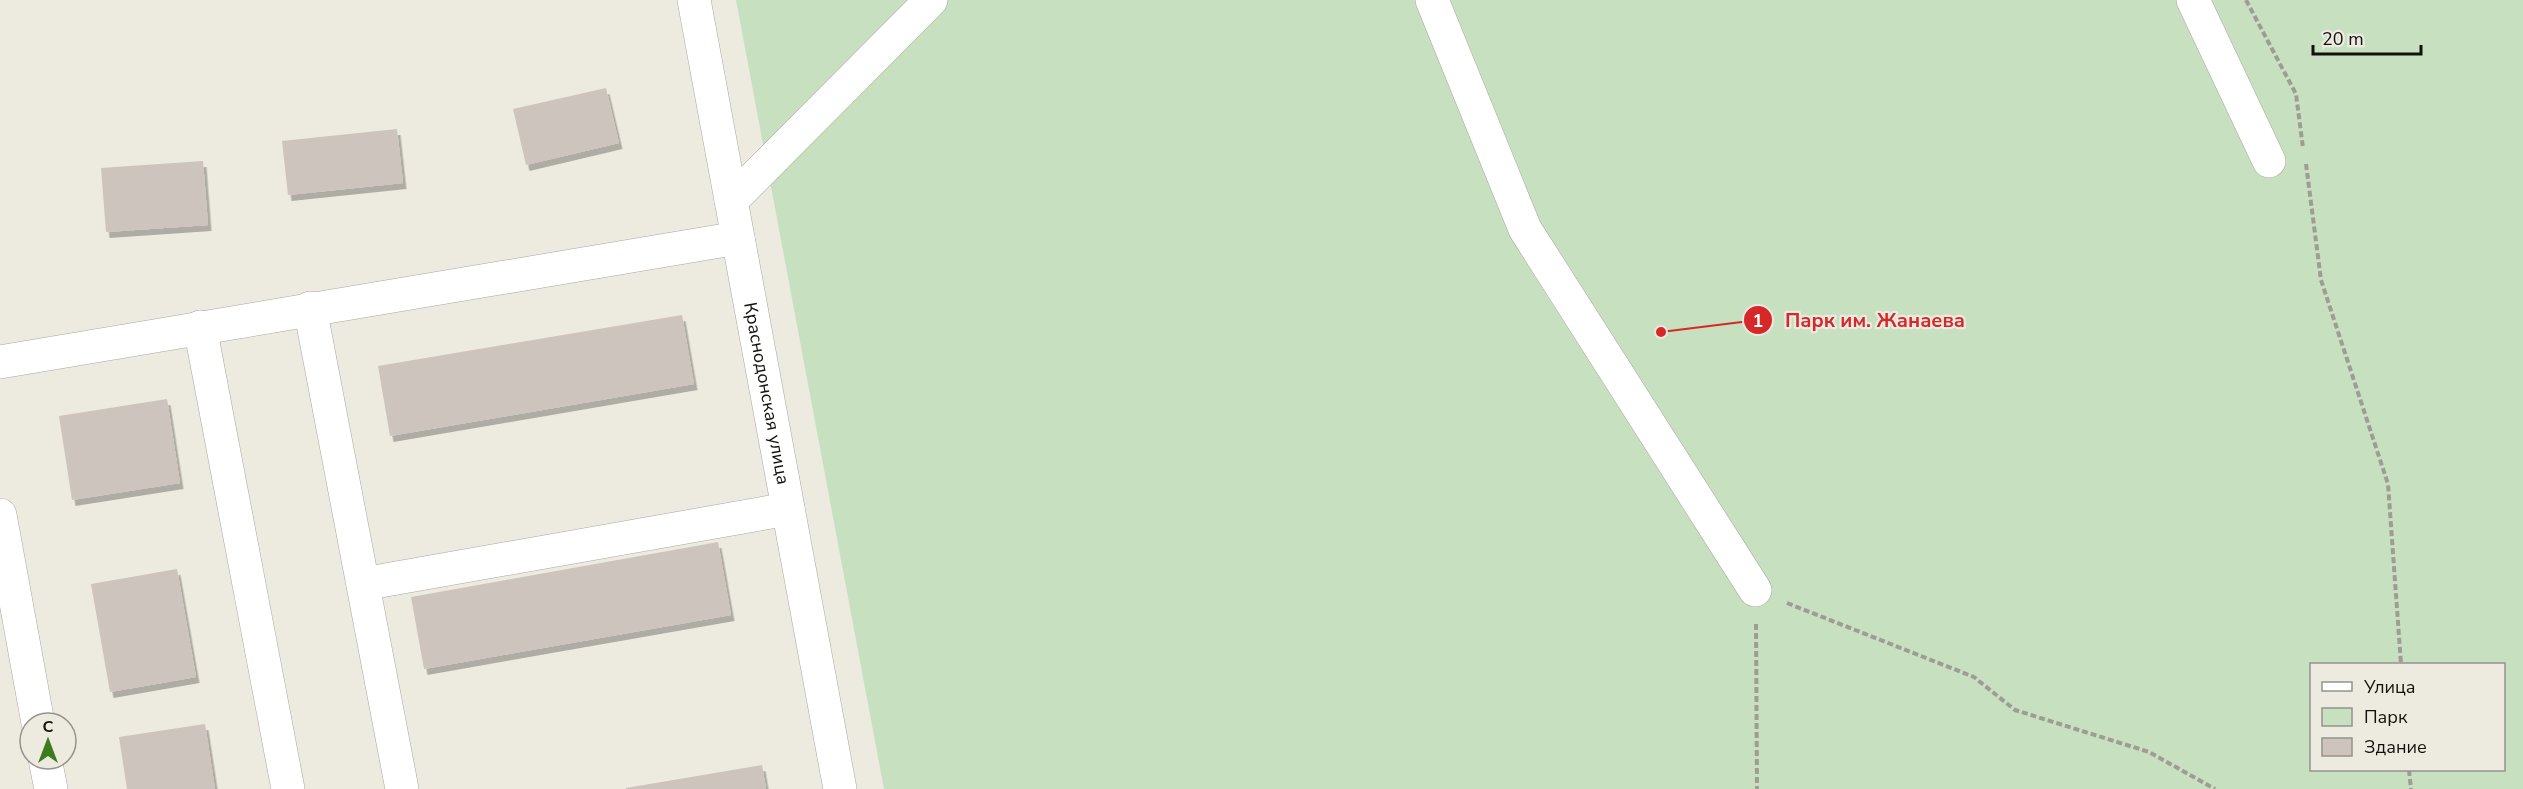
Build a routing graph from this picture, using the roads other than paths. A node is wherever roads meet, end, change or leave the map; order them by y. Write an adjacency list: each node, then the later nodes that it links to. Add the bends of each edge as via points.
1 (694, 0): 6 (street, Краснодонская улица)
2 (931, 0): 6 (street)
3 (1432, 0): 14 (street, via 1526,230)
4 (2193, 0): 5 (street)
5 (2269, 161)
6 (731, 201): 7 (street, Краснодонская улица)
7 (738, 238): 8 (street); 11 (street, Краснодонская улица)
8 (310, 308): 9 (street); 13 (street)
9 (200, 327): 10 (street); 18 (street)
10 (0, 362)
11 (788, 508): 13 (street); 20 (street, Краснодонская улица)
12 (0, 514): 15 (street)
13 (363, 584): 19 (street)
14 (1755, 590)
15 (36, 711)
16 (47, 771): 17 (street)
17 (51, 789)
18 (288, 789)
19 (402, 789)
20 (840, 789)

